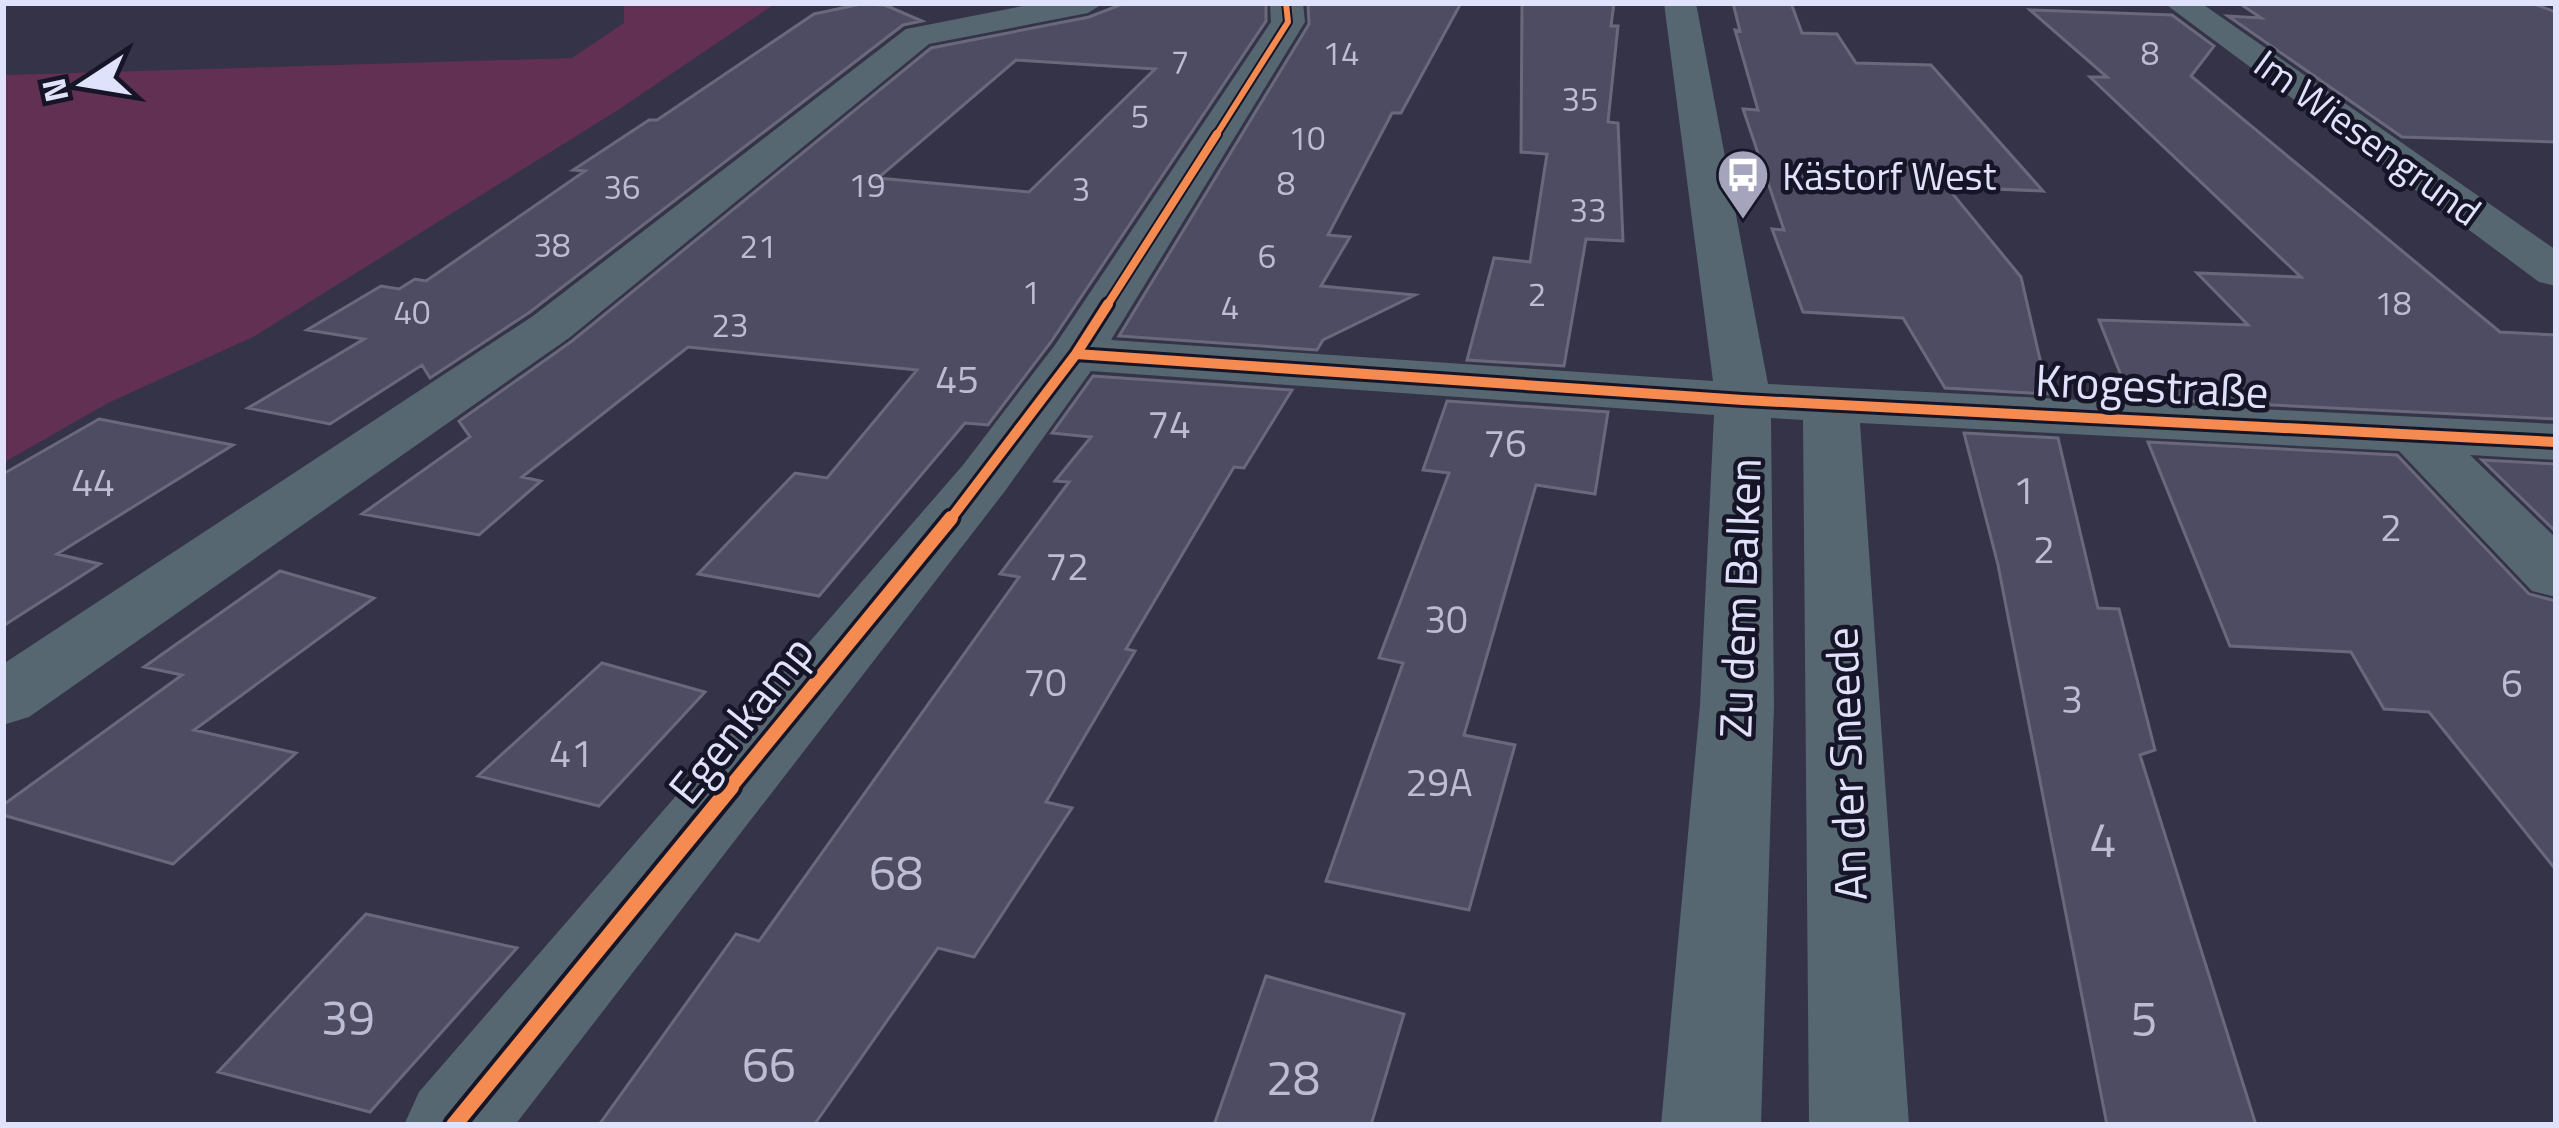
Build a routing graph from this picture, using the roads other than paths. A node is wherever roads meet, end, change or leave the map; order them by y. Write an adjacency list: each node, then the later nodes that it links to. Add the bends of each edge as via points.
1 (1088, 3): 12 (street, via 912,40 551,327)
2 (1286, 3): 6 (street, Egenkamp, via 1288,22)
3 (1680, 3): 7 (street, Zu dem Balken)
4 (2180, 3): 5 (street, Im Wiesengrund)
5 (2556, 272)
6 (1076, 354): 7 (street); 13 (street, Egenkamp, via 984,478)
7 (1744, 400): 8 (street, Krogestraße); 14 (street, Zu dem Balken, via 1737,705)
8 (1831, 404): 9 (street, Krogestraße); 15 (street, An der Sneede)
9 (2416, 435): 10 (street, Krogestraße); 11 (street)
10 (2556, 442)
11 (2556, 576)
12 (3, 699)
13 (454, 1125)
14 (1711, 1125)
15 (1859, 1125)

